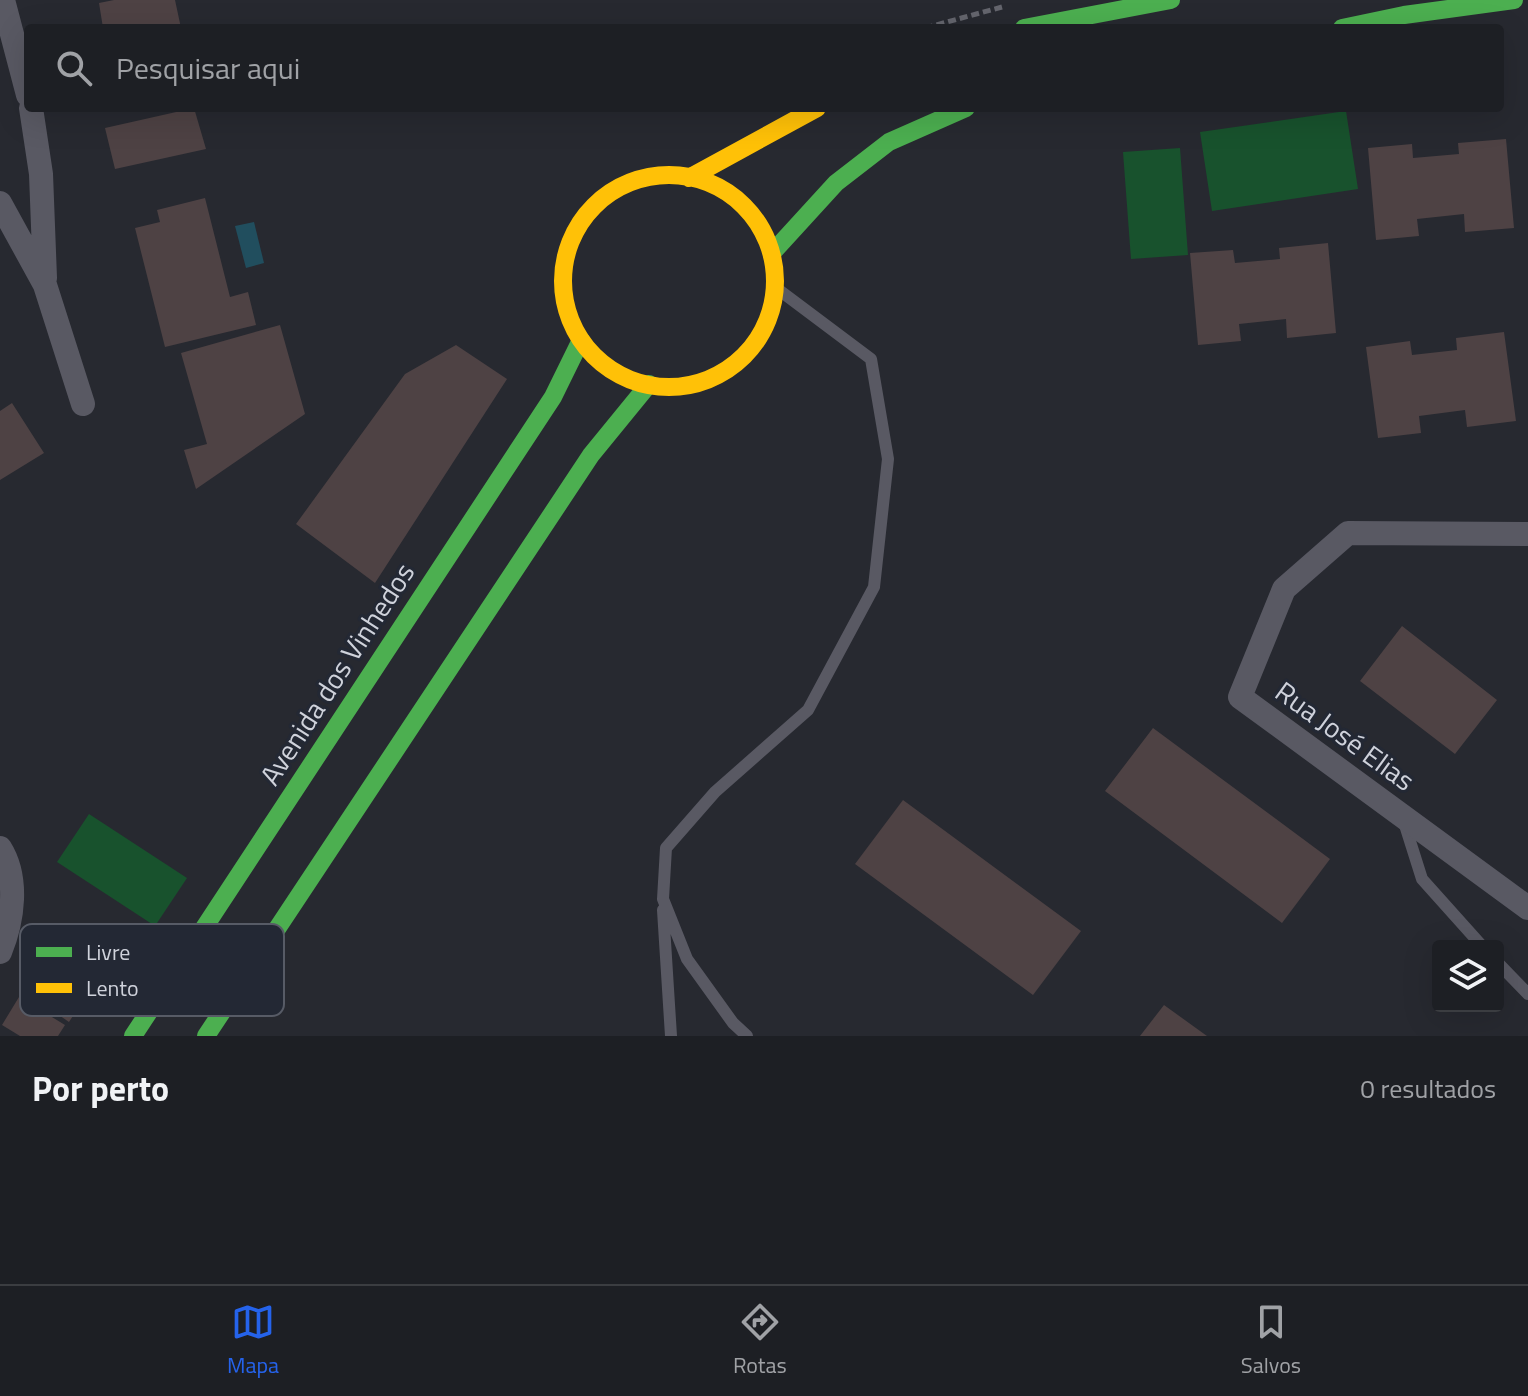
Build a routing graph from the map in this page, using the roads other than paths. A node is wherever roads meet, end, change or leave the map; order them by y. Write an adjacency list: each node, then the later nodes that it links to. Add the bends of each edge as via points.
1 (1171, 0): 4 (main road)
2 (1514, 0): 5 (main road)
3 (4, 15): 6 (street)
4 (1045, 24)
5 (1361, 24)
6 (24, 82)
7 (32, 112): 13 (street, via 41,174)
8 (810, 112): 10 (main road)
9 (957, 112): 12 (main road, via 889,142 836,183)
10 (689, 178): 12 (main road, via 735,198 758,222); 15 (main road, via 636,180 603,196 579,223 564,256 562,293)
11 (0, 203): 13 (street)
12 (772, 253): 14 (main road)
13 (45, 285): 17 (street)
14 (775, 287): 16 (main road, via 768,320 750,349 725,371 693,384); 21 (lane, via 871,359 888,459 874,587 808,710 715,792 666,848)
15 (581, 340): 16 (main road, via 594,357 624,377); 23 (main road, Avenida dos Vinhedos, via 553,397)
16 (649, 384): 24 (main road, via 591,455)
17 (83, 404)
18 (1528, 534): 19 (street, Rua José Elias, via 1348,533 1284,589 1240,697)
19 (1402, 815): 22 (street, Rua José Elias); 25 (lane, via 1422,879)
20 (0, 848): 26 (street, via 8,861 12,893 8,933)
21 (663, 899): 33 (lane); 34 (lane, via 687,959)
22 (1528, 908)
23 (207, 924)
24 (280, 924)
25 (1477, 940)
26 (0, 952)
27 (1504, 969): 28 (lane)
28 (1528, 994)
29 (146, 1016): 31 (main road, Avenida dos Vinhedos)
30 (219, 1016): 32 (main road)
31 (133, 1036)
32 (206, 1036)
33 (671, 1036)
34 (747, 1036)

